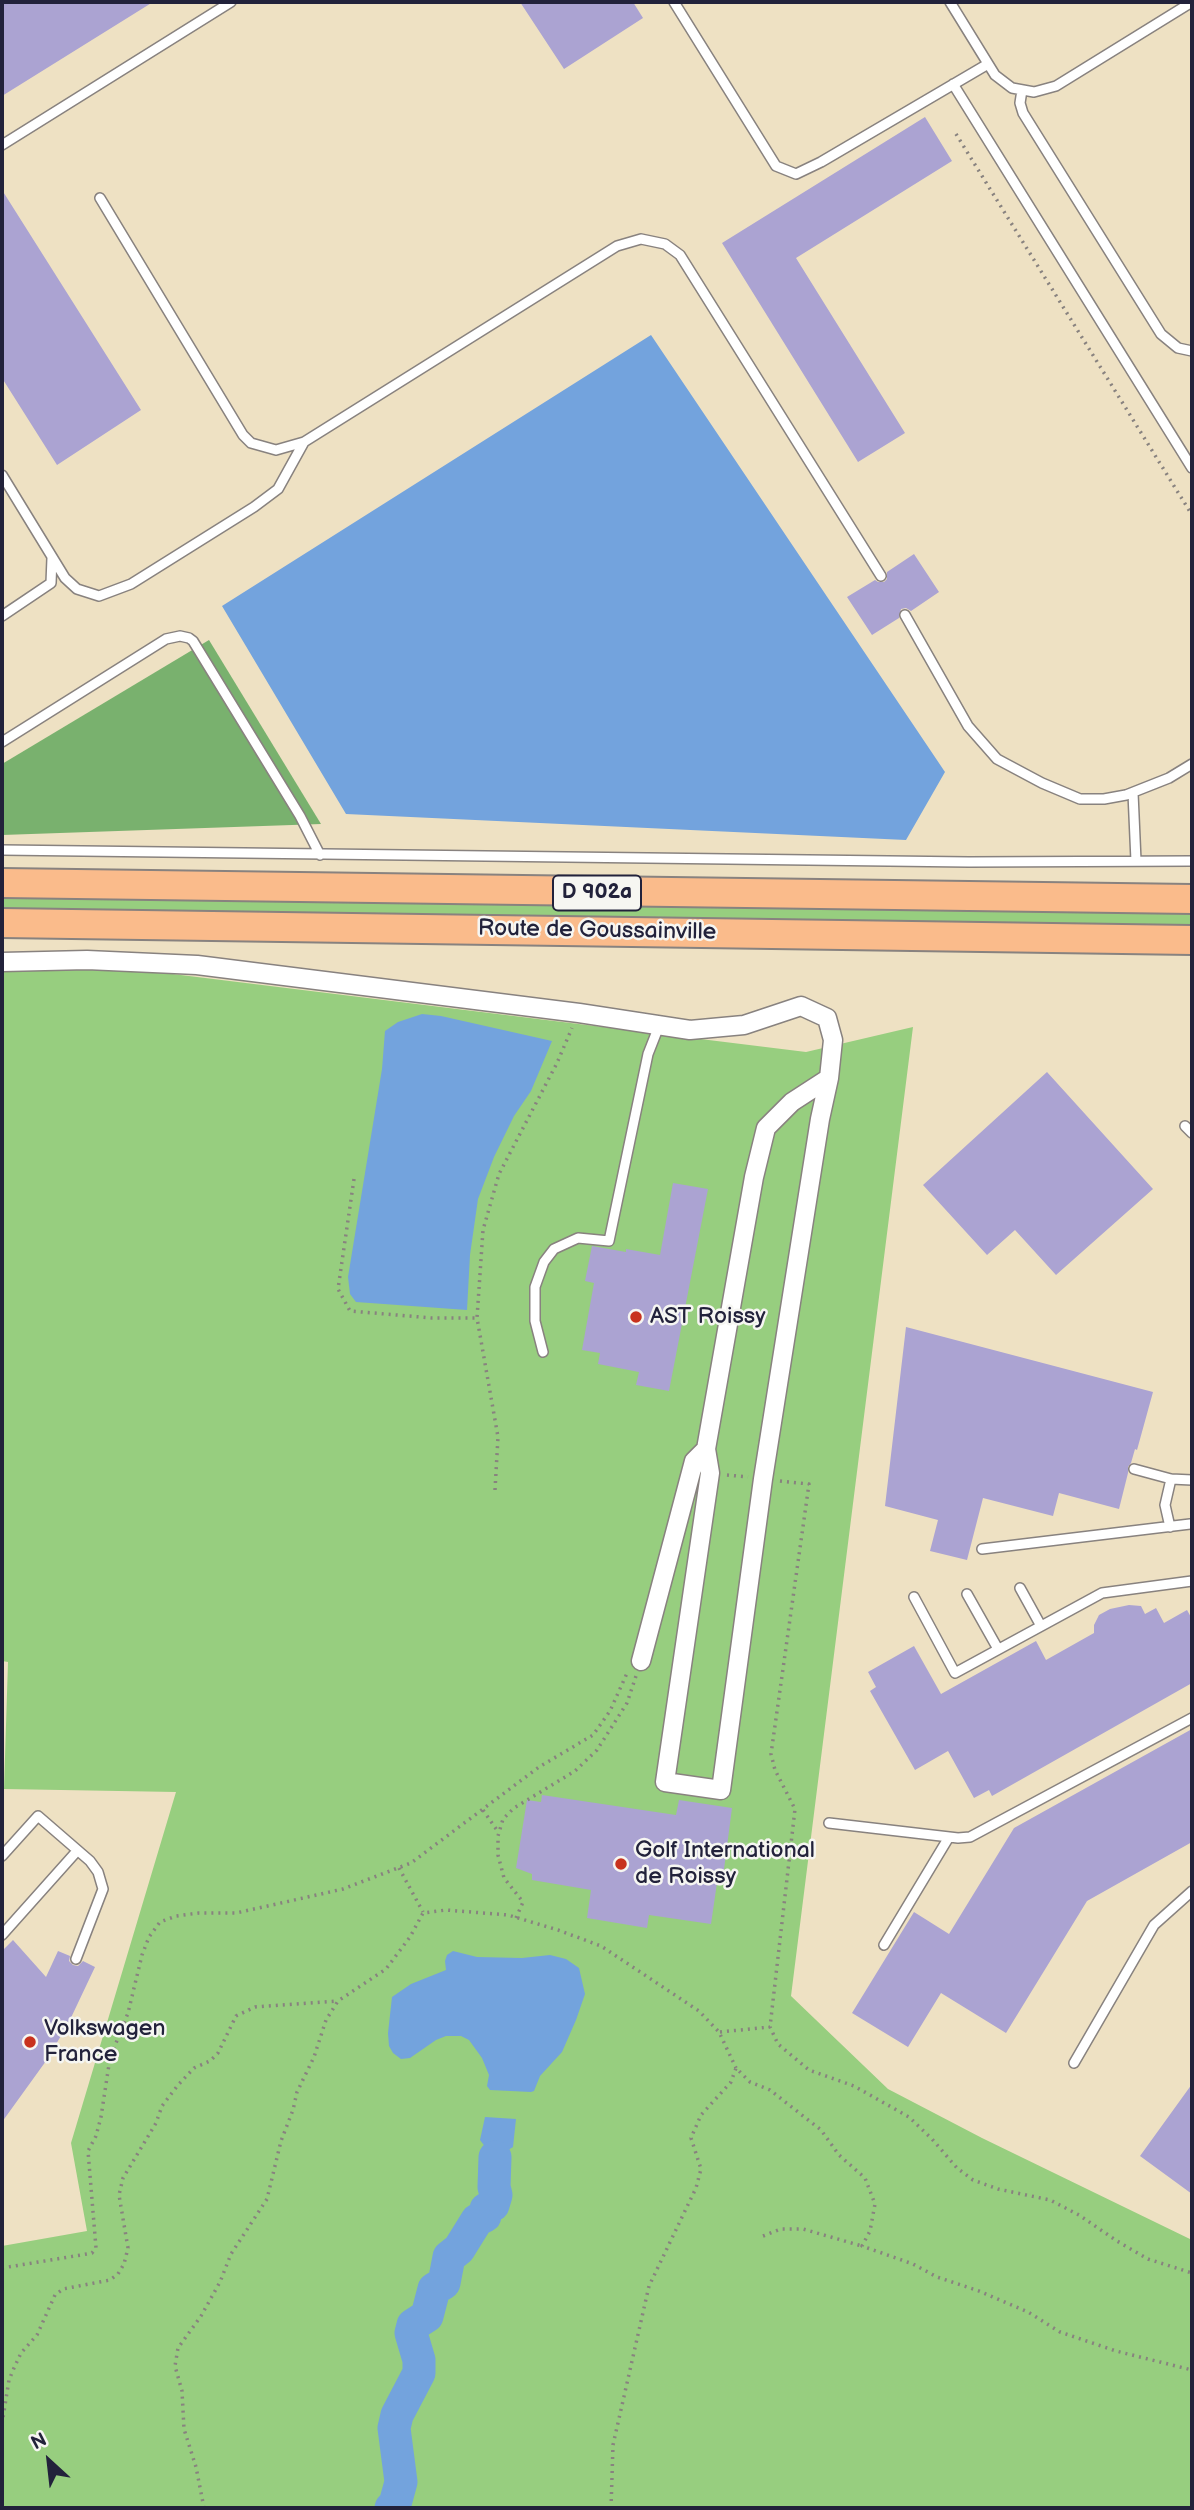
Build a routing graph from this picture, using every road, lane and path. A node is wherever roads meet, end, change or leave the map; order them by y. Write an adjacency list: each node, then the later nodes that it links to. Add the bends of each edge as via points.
1 (231, 2): 9 (lane)
2 (674, 2): 6 (lane, via 776,166 796,174)
3 (950, 2): 5 (lane)
4 (1192, 2): 7 (lane, via 1056,86)
5 (988, 64): 6 (lane); 7 (lane, via 1012,88)
6 (953, 84): 13 (lane)
7 (1022, 90): 11 (lane, via 1023,113 1161,334 1178,348)
8 (956, 134): 15 (path)
9 (2, 145)
10 (100, 198): 12 (lane, via 243,435 251,443 276,450)
11 (1192, 351)
12 (304, 442): 16 (lane, via 278,489 131,584 99,596 77,589); 17 (lane, via 617,246 641,239 665,244 680,255)
13 (1192, 468)
14 (2, 475): 16 (lane)
15 (1192, 515)
16 (52, 558): 19 (lane, via 51,583)
17 (881, 576)
18 (905, 615): 22 (lane, via 968,726 997,759 1080,799)
19 (2, 616)
20 (2, 742): 24 (lane, via 166,639 189,638)
21 (1192, 764): 22 (lane)
22 (1133, 793): 25 (lane)
23 (2, 850): 24 (lane)
24 (320, 855): 25 (lane)
25 (1136, 861): 26 (lane)
26 (1192, 861)
27 (2, 883): 28 (main road, Route de Goussainville / D 902a)
28 (1192, 899)
29 (2, 923): 30 (main road, Route de Goussainville / D 902a)
30 (1192, 940)
31 (2, 962): 32 (street, via 87,960 209,966)
32 (579, 1013): 33 (street); 36 (path, via 499,1174 483,1230)
33 (659, 1026): 34 (street, via 690,1030 744,1025 801,1006 827,1018 832,1040); 37 (lane, via 648,1054 609,1241 578,1238 554,1250 535,1287 534,1308)
34 (829, 1078): 38 (street, via 792,1102 766,1128); 40 (street)
35 (354, 1179): 36 (path, via 338,1289 350,1311)
36 (477, 1318): 44 (path, via 498,1437)
37 (543, 1352)
38 (706, 1449): 40 (street, via 710,1473 665,1782 721,1790); 54 (street, via 694,1461)
39 (1134, 1469): 41 (lane)
40 (763, 1479): 43 (path)
41 (1171, 1479): 42 (lane); 46 (lane, via 1165,1505)
42 (1192, 1480)
43 (809, 1484)
44 (495, 1490)
45 (1190, 1524): 46 (lane)
46 (1170, 1527): 47 (lane)
47 (982, 1549)
48 (1192, 1581): 52 (lane, via 1102,1593)
49 (1020, 1588): 52 (lane)
50 (967, 1594): 53 (lane)
51 (914, 1597): 53 (lane, via 955,1673)
52 (1041, 1626): 53 (lane)
53 (998, 1649)
54 (636, 1661): 56 (path, via 593,1735 539,1767); 58 (path, via 626,1703 597,1749 575,1771 514,1808 503,1819)
55 (1192, 1717): 59 (lane, via 970,1837)
56 (482, 1810): 58 (path); 62 (path)
57 (830, 1823): 59 (lane)
58 (499, 1833): 65 (path, via 498,1855 505,1878 523,1902)
59 (949, 1837): 67 (lane)
60 (77, 1851): 61 (lane, via 37,1815); 66 (lane); 68 (lane, via 98,1872 103,1889)
61 (2, 1856)
62 (399, 1868): 64 (path); 76 (path, via 343,1889 290,1901 160,1922 142,1955 128,2013 110,2057 101,2117 88,2151 96,2248 92,2253)
63 (1192, 1891): 72 (lane, via 1154,1925)
64 (423, 1913): 65 (path, via 446,1910); 69 (path, via 386,1969)
65 (516, 1918): 71 (path, via 601,1946 699,2011)
66 (3, 1930)
67 (884, 1945)
68 (76, 1959)
69 (338, 2001): 78 (path, via 255,2007 236,2016 218,2053 178,2085 123,2178 118,2195 128,2248 124,2264 110,2280 55,2295 9,2380); 79 (path, via 297,2092 267,2199 178,2348 175,2366 184,2429)
70 (770, 2027): 71 (path)
71 (719, 2032): 73 (path)
72 (1074, 2063)
73 (736, 2068): 75 (path, via 813,2123 866,2179 875,2204); 80 (path, via 731,2082 701,2115 691,2138 701,2169 649,2286 613,2445)
74 (763, 2236): 75 (path, via 781,2229 803,2229)
75 (862, 2246): 77 (path, via 1028,2312 1060,2332)
76 (2, 2268)
77 (1192, 2370)
78 (2, 2424)
79 (204, 2508)
80 (611, 2508)

